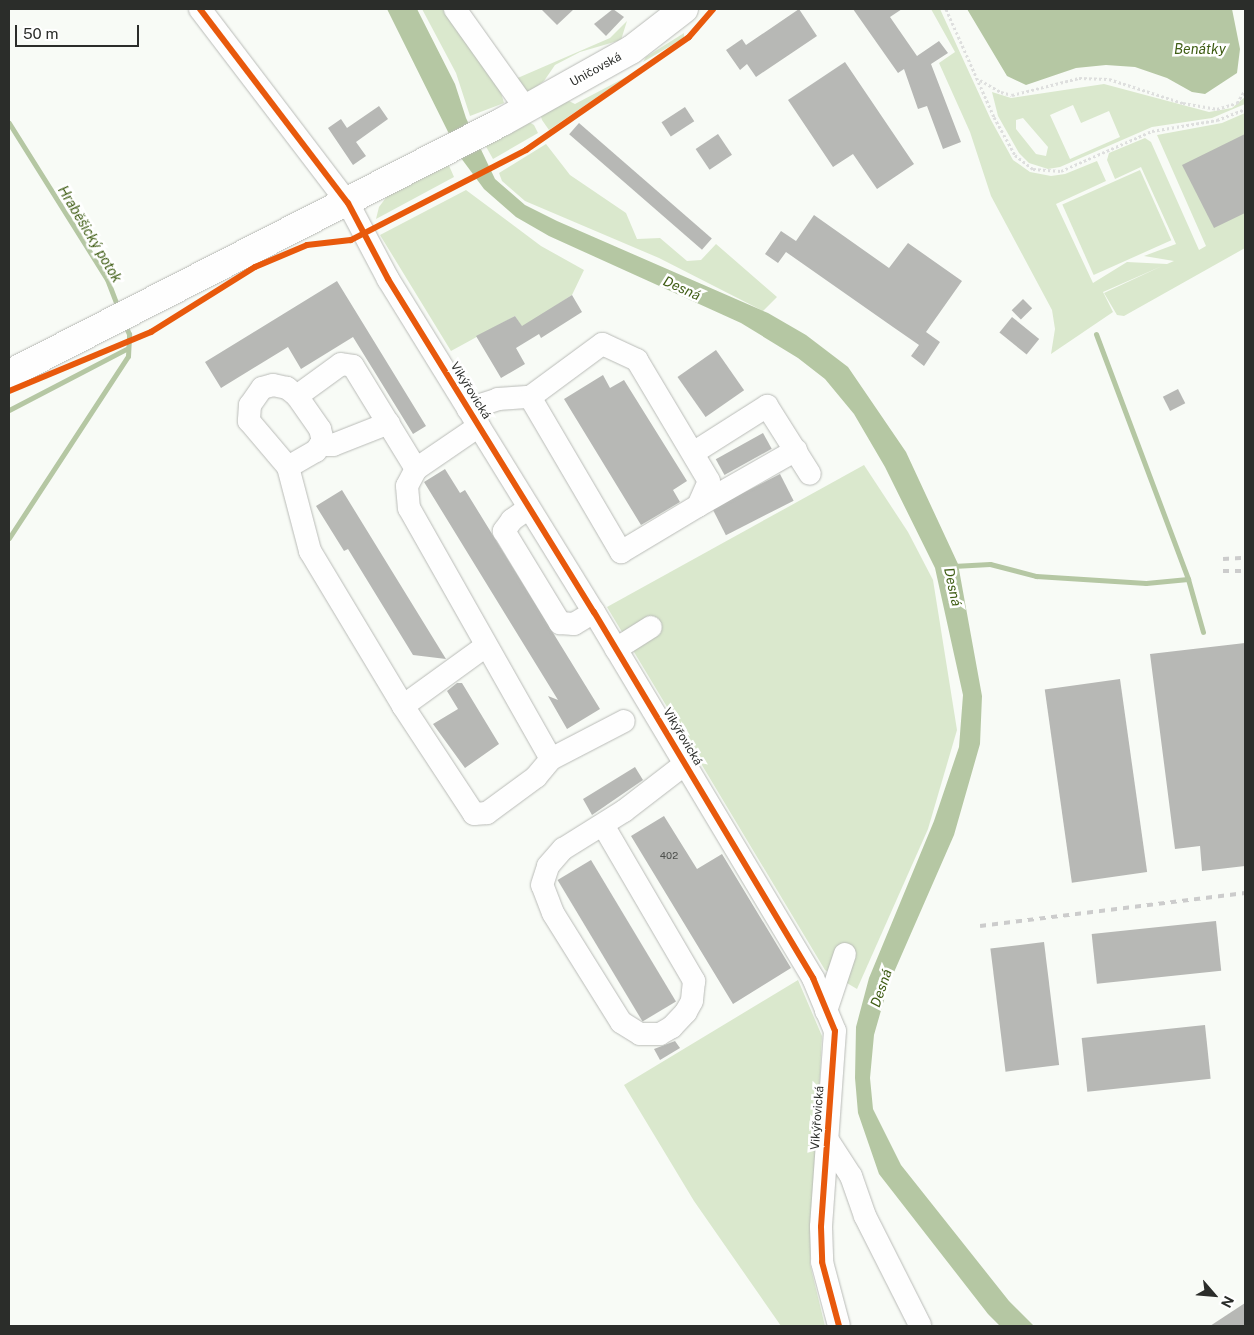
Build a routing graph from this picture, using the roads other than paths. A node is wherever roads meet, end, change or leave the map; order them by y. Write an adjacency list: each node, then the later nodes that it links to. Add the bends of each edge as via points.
1 (200, 9): 5 (street, Vikýřovická)
2 (455, 9): 4 (street)
3 (684, 9): 4 (main road, Uničovská, via 630,50)
4 (526, 109): 5 (main road, Uničovská)
5 (348, 203): 6 (main road, Uničovská); 9 (street, Vikýřovická, via 388,279)
6 (9, 374)
7 (297, 396): 10 (street, via 341,364 353,366); 11 (street, via 320,429); 14 (street, via 287,388 273,385 262,388 250,405 249,421)
8 (530, 397): 9 (street, via 498,399); 13 (street, via 602,344 637,360); 17 (street, via 621,552)
9 (474, 417): 15 (street); 18 (street, Vikýřovická)
10 (389, 422): 11 (street, via 333,445); 15 (street)
11 (320, 444): 14 (street, via 316,451)
12 (796, 450): 13 (street, via 767,406); 16 (street); 17 (street)
13 (692, 453): 17 (street, via 709,481)
14 (288, 467): 23 (street, via 310,550)
15 (416, 469): 21 (street, via 407,486 409,508)
16 (810, 474)
17 (698, 506)
18 (529, 508): 19 (street, Vikýřovická); 19 (street, via 512,520 504,531 550,608 560,623 567,626)
19 (594, 612): 22 (street, Vikýřovická)
20 (651, 627): 22 (street)
21 (486, 646): 23 (street); 25 (street)
22 (616, 649): 26 (street, Vikýřovická)
23 (404, 706): 25 (street, via 474,814 487,813 536,777)
24 (624, 721): 25 (street)
25 (551, 759)
26 (685, 764): 27 (street); 29 (street, Vikýřovická, via 813,978)
27 (603, 824): 27 (street, via 553,857 542,885 554,913 621,1022 640,1034 660,1034 672,1028 686,1012 692,1000 694,981)
28 (845, 954): 29 (street)
29 (826, 1010): 30 (street, Vikýřovická, via 835,1031)
30 (828, 1139): 31 (street, via 851,1176 865,1216); 32 (street, Vikýřovická, via 822,1262)
31 (920, 1325)
32 (839, 1326)

